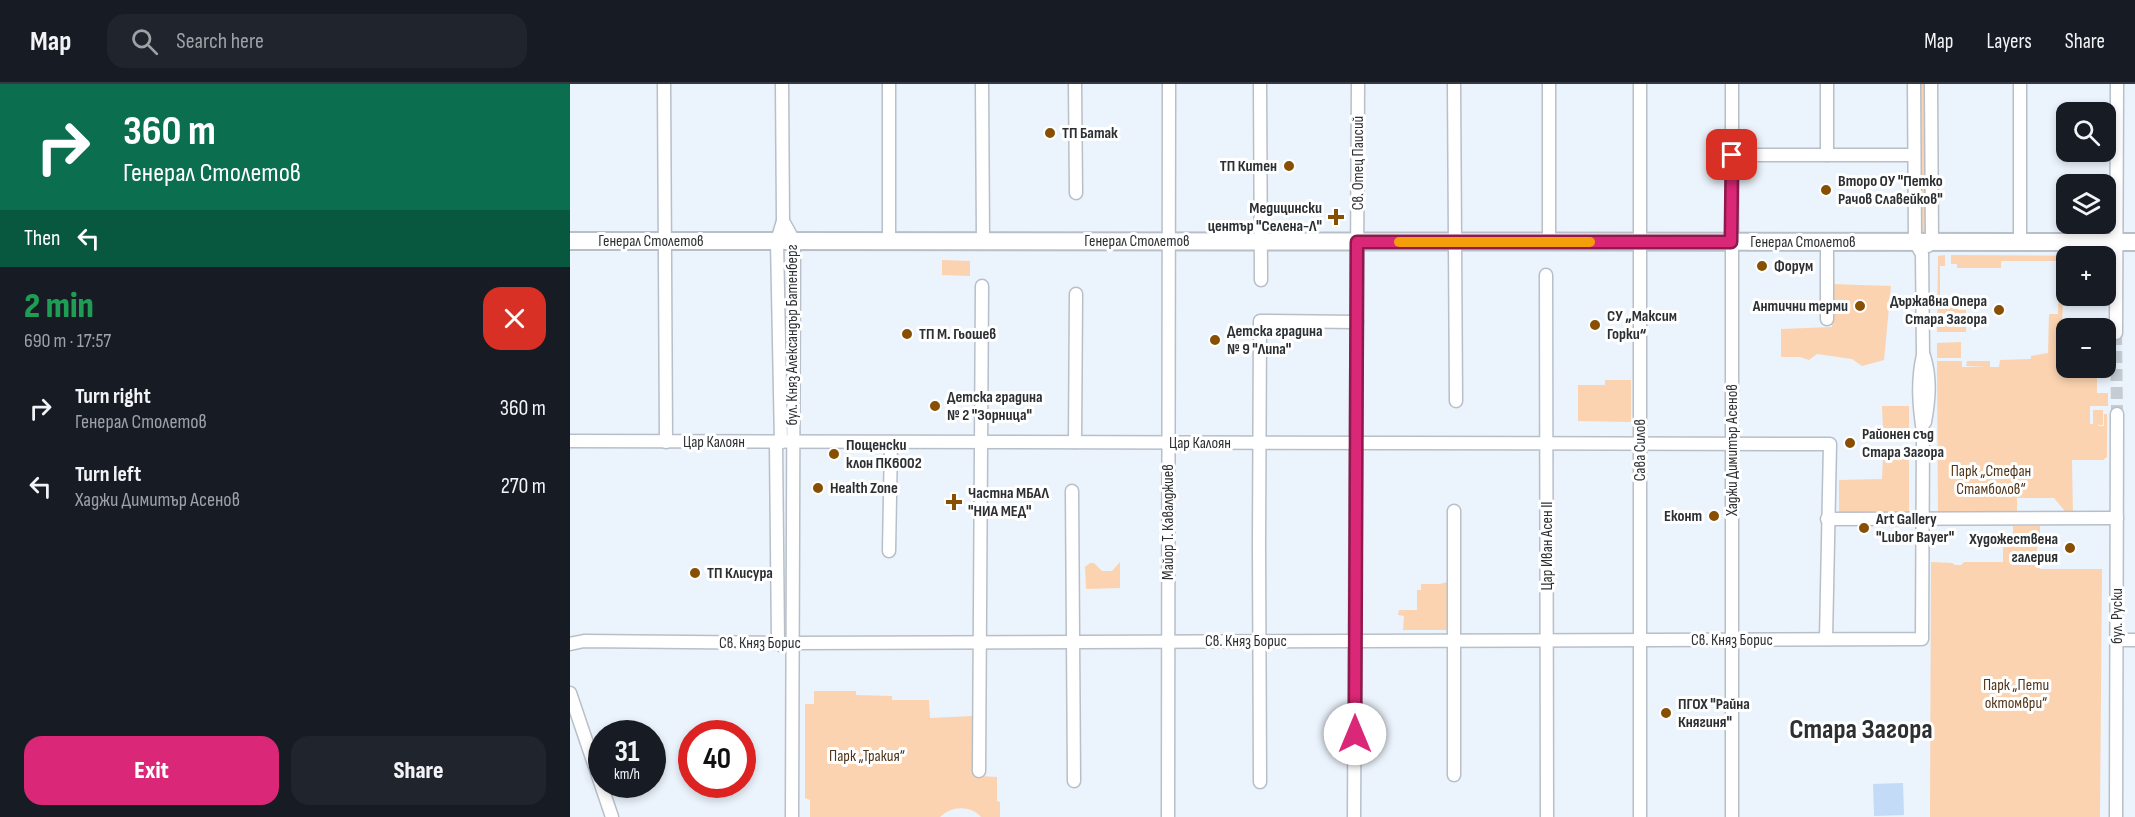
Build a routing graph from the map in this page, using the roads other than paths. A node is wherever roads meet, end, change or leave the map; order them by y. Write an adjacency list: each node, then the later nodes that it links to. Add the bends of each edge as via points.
1 (664, 84): 23 (street)
2 (782, 84): 24 (street, бул. Княз Александър Батенберг)
3 (890, 84): 25 (street)
4 (982, 84): 26 (street)
5 (1075, 84): 21 (street)
6 (1169, 84): 27 (street, Майор Т. Кавалджиев)
7 (1260, 84): 28 (street)
8 (1358, 84): 29 (street, Св. Отец Паисий)
9 (1454, 84): 30 (street)
10 (1549, 84): 31 (street)
11 (1640, 84): 32 (street, Сава Силов)
12 (1732, 84): 18 (street, Хаджи Димитър Асенов)
13 (1827, 84): 19 (street)
14 (1914, 84): 20 (street)
15 (1931, 84): 38 (street)
16 (2020, 84): 35 (street)
17 (2117, 84): 36 (street)
18 (1732, 155): 19 (street); 33 (street, Хаджи Димитър Асенов)
19 (1827, 155): 20 (street)
20 (1914, 155): 38 (street)
21 (1076, 194)
22 (570, 241): 23 (main road, Генерал Столетов)
23 (665, 241): 24 (main road, Генерал Столетов); 49 (street)
24 (786, 241): 25 (main road, Генерал Столетов); 59 (street, бул. Княз Александър Батенберг)
25 (889, 241): 26 (main road, Генерал Столетов)
26 (983, 241): 27 (main road, Генерал Столетов)
27 (1169, 241): 28 (main road, Генерал Столетов); 53 (street, Майор Т. Кавалджиев)
28 (1261, 241): 29 (main road, Генерал Столетов); 40 (street)
29 (1357, 242): 30 (main road, Генерал Столетов); 45 (street, Св. Отец Паисий)
30 (1455, 242): 31 (main road, Генерал Столетов); 46 (street)
31 (1549, 242): 32 (main road, Генерал Столетов)
32 (1640, 242): 33 (main road, Генерал Столетов); 57 (street, Сава Силов)
33 (1731, 242): 34 (main road, Генерал Столетов); 58 (street, Хаджи Димитър Асенов)
34 (1827, 242): 38 (main road, Генерал Столетов); 44 (street)
35 (2019, 242): 36 (main road, Генерал Столетов); 38 (main road, Генерал Столетов)
36 (2116, 242): 37 (main road, Генерал Столетов); 43 (street)
37 (2135, 242)
38 (1923, 246): 64 (street)
39 (1546, 275): 56 (street, Цар Иван Асен II)
40 (1261, 280)
41 (982, 286): 51 (street)
42 (1076, 294): 52 (street)
43 (2116, 318)
44 (1827, 319)
45 (1357, 322): 54 (street, via 1260,321); 55 (street, Св. Отец Паисий)
46 (1456, 401)
47 (2117, 414): 62 (street, бул. Руски)
48 (570, 441): 49 (street, Цар Калоян)
49 (666, 442): 59 (street, Цар Калоян)
50 (891, 442): 51 (street, Цар Калоян); 59 (street, Цар Калоян); 65 (street)
51 (981, 442): 52 (street, Цар Калоян); 77 (street)
52 (1075, 442): 53 (street, Цар Калоян)
53 (1168, 443): 54 (street, Цар Калоян); 75 (street, Майор Т. Кавалджиев)
54 (1259, 443): 55 (street, Цар Калоян); 76 (street)
55 (1357, 443): 56 (street, Цар Калоян); 67 (street, Св. Отец Паисий)
56 (1547, 443): 57 (street, Цар Калоян); 69 (street, Цар Иван Асен II)
57 (1640, 444): 58 (street, Цар Калоян); 70 (street, Сава Силов)
58 (1732, 444): 63 (street, Цар Калоян, via 1830,444); 71 (street, Хаджи Димитър Асенов)
59 (789, 445): 78 (street, бул. Княз Александър Батенберг, via 776,445); 80 (street, бул. Княз Александър Батенберг)
60 (1072, 491): 74 (street)
61 (1454, 511): 68 (street)
62 (2117, 518): 64 (street); 72 (street, бул. Руски)
63 (1827, 519): 64 (street); 66 (street)
64 (1923, 519): 66 (street, Св. Княз Борис, via 1922,639)
65 (889, 551)
66 (1826, 639): 71 (street, Св. Княз Борис)
67 (1355, 640): 68 (street, Св. Княз Борис); 76 (street, Св. Княз Борис); 89 (street, Св. Отец Паисий)
68 (1454, 640): 69 (street, Св. Княз Борис); 83 (street)
69 (1546, 640): 70 (street, Св. Княз Борис); 90 (street, Цар Иван Асен II)
70 (1640, 640): 71 (street, Св. Княз Борис); 91 (street, Сава Силов)
71 (1732, 640): 92 (street, Хаджи Димитър Асенов)
72 (2117, 640): 73 (street); 93 (street, бул. Руски)
73 (2135, 640)
74 (1073, 641): 75 (street, Св. Княз Борис); 77 (street, Св. Княз Борис); 84 (street)
75 (1168, 641): 76 (street, Св. Княз Борис); 88 (street, Майор Т. Кавалджиев)
76 (1260, 641): 85 (street)
77 (980, 642): 80 (street, Св. Княз Борис); 82 (street)
78 (778, 643): 79 (street, Св. Княз Борис); 80 (street)
79 (570, 644)
80 (793, 648): 87 (street, бул. Княз Александър Батенберг)
81 (570, 693): 86 (street)
82 (979, 771)
83 (1454, 775)
84 (1074, 781)
85 (1260, 782)
86 (612, 817)
87 (792, 817)
88 (1168, 817)
89 (1354, 817)
90 (1547, 817)
91 (1640, 817)
92 (1732, 817)
93 (2116, 817)

